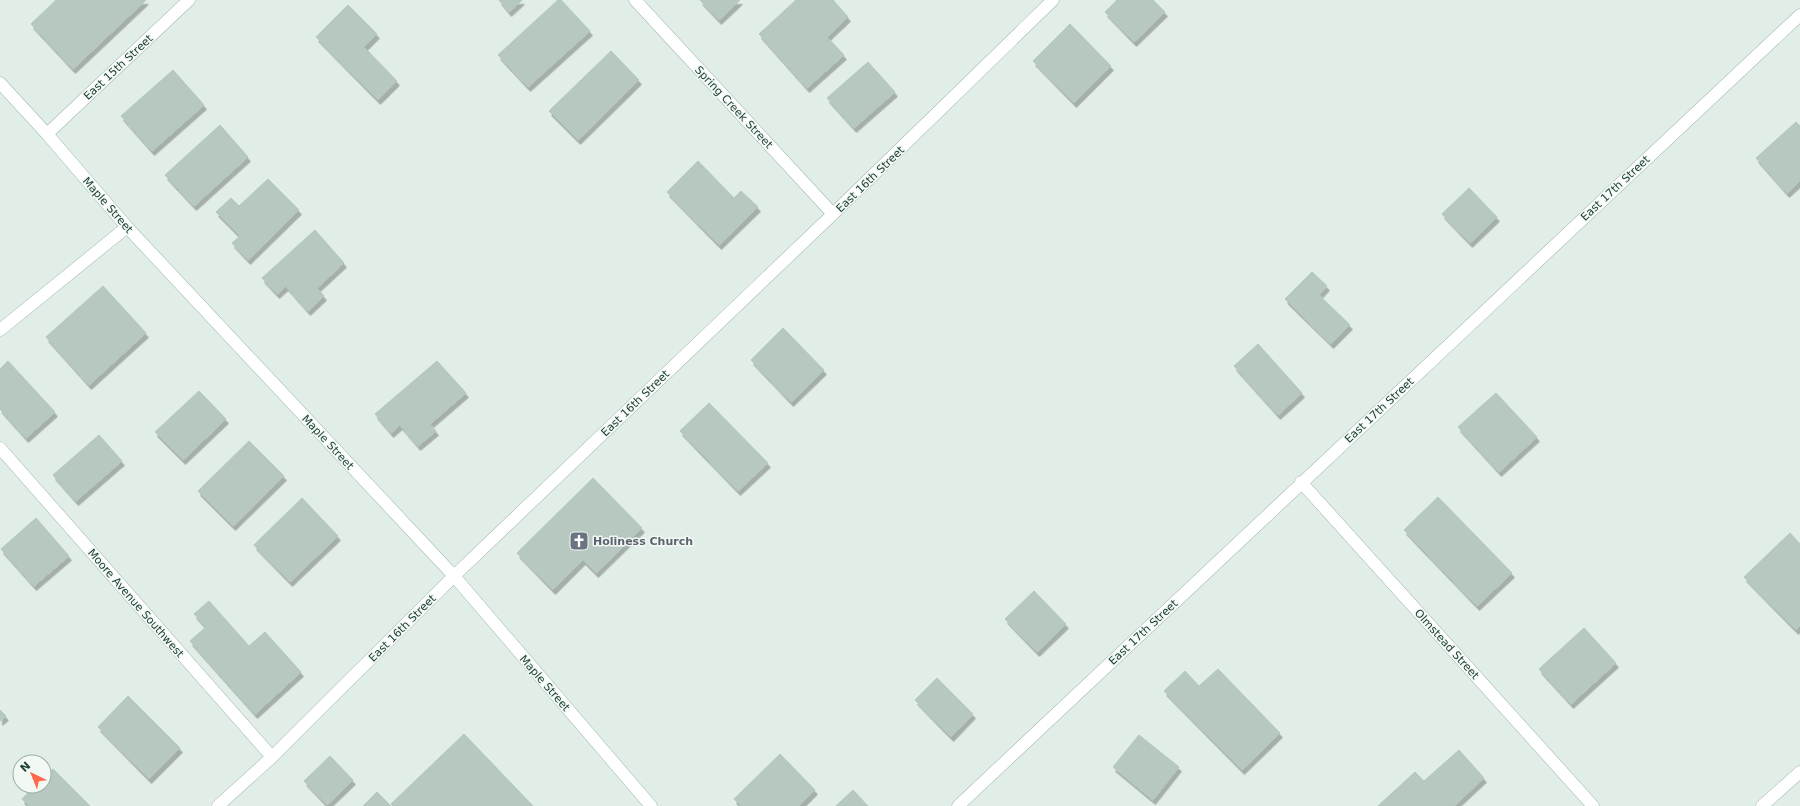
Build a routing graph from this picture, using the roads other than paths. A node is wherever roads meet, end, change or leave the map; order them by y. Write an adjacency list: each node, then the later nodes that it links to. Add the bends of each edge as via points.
1 (189, 0): 6 (street, East 15th Street)
2 (635, 0): 7 (street, Spring Creek Street)
3 (1053, 0): 7 (street, East 16th Street)
4 (1800, 15): 11 (street, East 17th Street)
5 (0, 83): 6 (street, Maple Street)
6 (47, 134): 8 (street, Maple Street)
7 (833, 214): 12 (street, East 16th Street)
8 (127, 227): 9 (street); 12 (street, Maple Street)
9 (0, 330)
10 (0, 448): 13 (street, Moore Avenue Southwest)
11 (1301, 482): 17 (street, East 17th Street); 18 (street, Olmstead Street)
12 (454, 576): 13 (street, East 16th Street); 16 (street, Maple Street)
13 (272, 758): 15 (street, East 16th Street)
14 (1800, 772): 19 (street)
15 (218, 806)
16 (651, 806)
17 (958, 806)
18 (1593, 806)
19 (1762, 806)

